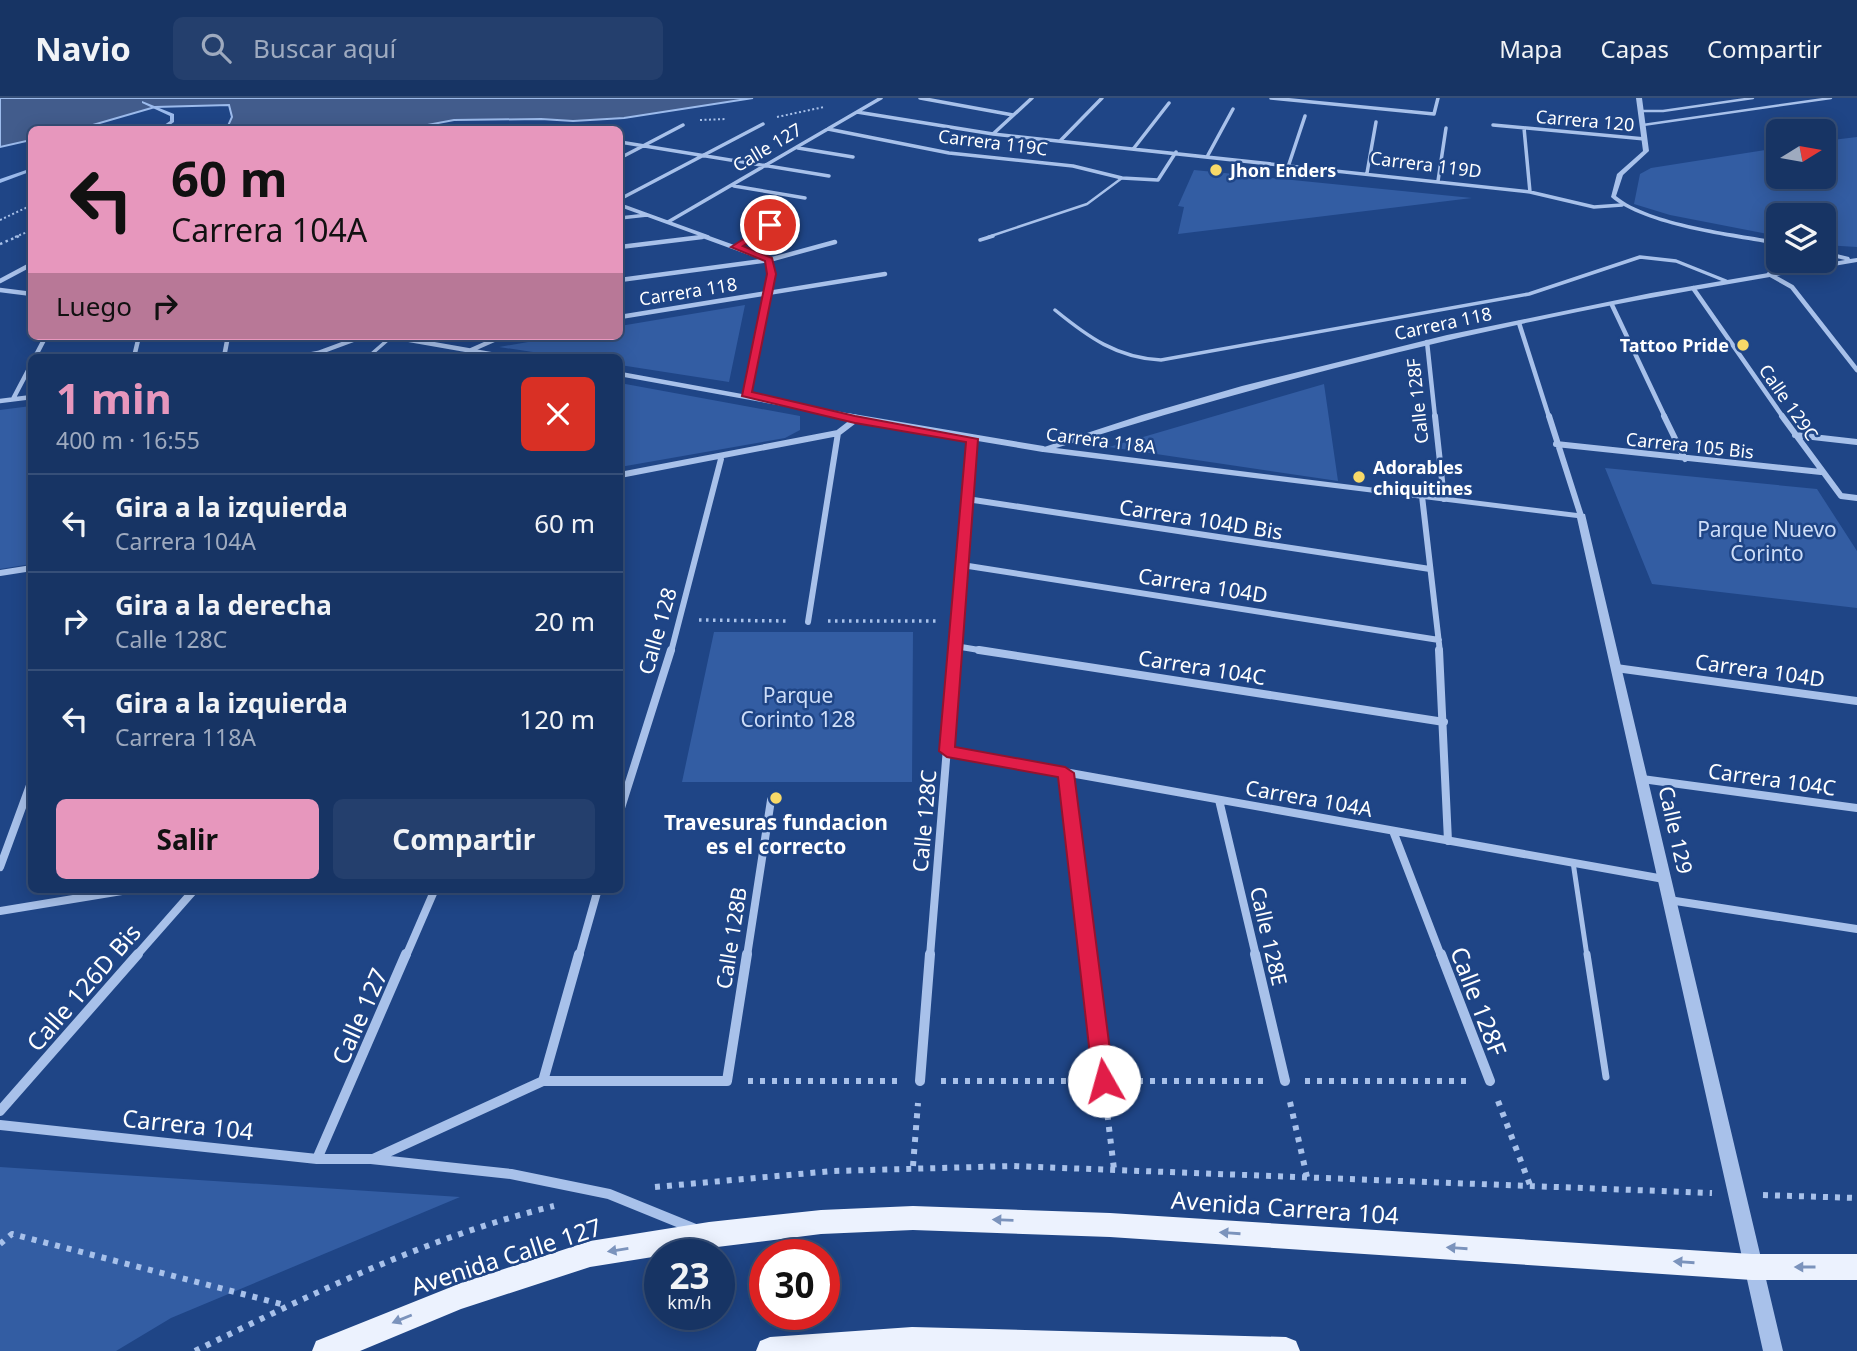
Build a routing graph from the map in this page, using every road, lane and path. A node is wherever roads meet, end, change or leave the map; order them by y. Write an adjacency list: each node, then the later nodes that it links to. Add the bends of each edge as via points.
1 (881, 98): 15 (street, Calle 127)
2 (920, 98): 3 (street)
3 (928, 98): 16 (street)
4 (1032, 98): 16 (street)
5 (1102, 98): 33 (street)
6 (1271, 98): 7 (street, via 1434,114)
7 (1438, 98)
8 (1639, 98): 14 (street)
9 (1753, 98): 14 (lane)
10 (1831, 98): 26 (lane)
11 (1169, 103): 37 (street)
12 (827, 106): 18 (path)
13 (1233, 109): 39 (street)
14 (1641, 111): 26 (street)
15 (857, 112): 30 (street, Calle 127); 31 (street, Carrera 119D)
16 (1013, 115): 31 (street)
17 (1305, 116): 43 (street)
18 (774, 117)
19 (736, 119): 20 (path)
20 (698, 120)
21 (1376, 122): 45 (street)
22 (763, 124): 41 (street)
23 (611, 125): 27 (path)
24 (683, 125): 35 (street)
25 (1493, 125): 29 (street, Carrera 120)
26 (1643, 125): 32 (street)
27 (606, 126)
28 (1446, 128): 48 (street)
29 (1524, 128): 32 (street, Carrera 120); 50 (street)
30 (828, 130): 36 (street, Calle 127); 47 (street, Carrera 119C, via 949,153 1073,166)
31 (993, 134): 33 (street, Carrera 119D)
32 (1644, 139): 53 (street, via 1643,156 1620,174 1613,196)
33 (1061, 140): 37 (street, Carrera 119D)
34 (623, 143): 35 (street)
35 (643, 146): 40 (street); 41 (street)
36 (797, 148): 42 (street); 44 (street, Calle 127)
37 (1134, 148): 38 (street, Carrera 119D)
38 (1176, 152): 39 (street, Carrera 119D); 47 (street, Carrera 119C, via 1158,180)
39 (1208, 155): 43 (street, Carrera 119D)
40 (623, 156)
41 (704, 156): 44 (street); 51 (street)
42 (853, 157)
43 (1289, 164): 45 (street, Carrera 119D)
44 (767, 165): 46 (street); 49 (street, Calle 127)
45 (1367, 173): 48 (street, Carrera 119D)
46 (830, 176)
47 (1122, 178): 63 (lane, via 1087,204)
48 (1438, 181): 50 (street, Carrera 119D)
49 (733, 186): 52 (street); 60 (street, Calle 127)
50 (1530, 192): 53 (street, Carrera 119D, via 1594,207)
51 (623, 197)
52 (806, 198)
53 (1622, 205): 64 (street, Carrera 119D, via 1655,217)
54 (623, 206): 57 (street)
55 (28, 207): 59 (path)
56 (787, 214): 68 (street)
57 (649, 215): 58 (street); 60 (street)
58 (623, 218)
59 (0, 220)
60 (668, 222): 62 (street)
61 (28, 232): 66 (path)
62 (706, 236): 67 (street); 68 (street)
63 (980, 240)
64 (1766, 240)
65 (835, 242): 70 (street)
66 (0, 244)
67 (623, 247)
68 (736, 247): 70 (street)
69 (1836, 256): 71 (street)
70 (769, 260): 75 (street); 81 (street, via 771,274)
71 (1857, 260): 74 (street, Carrera 118)
72 (28, 266): 76 (street)
73 (885, 274): 81 (street, Carrera 118)
74 (1769, 274): 77 (street, Carrera 118); 96 (street, via 1792,288)
75 (623, 280)
76 (0, 281)
77 (1726, 281): 78 (street, Carrera 118); 83 (lane, via 1676,261 1640,257 1529,294 1161,360 1137,360 1111,351)
78 (1693, 288): 82 (street, Carrera 118); 105 (street, Calle 129C)
79 (0, 290): 80 (street)
80 (28, 293)
81 (765, 295): 84 (street, Carrera 118); 99 (street)
82 (1612, 304): 85 (street, Carrera 118); 111 (street)
83 (1055, 310)
84 (623, 317)
85 (1519, 323): 90 (street, Carrera 118); 108 (street, Calle 129)
86 (353, 340): 92 (street)
87 (386, 340): 93 (lane)
88 (406, 340): 91 (street)
89 (494, 340): 91 (street)
90 (1426, 342): 109 (street, Carrera 118, via 1250,385); 117 (street, Calle 128F)
91 (469, 351): 94 (lane); 95 (street)
92 (313, 354)
93 (372, 354)
94 (466, 354)
95 (488, 354)
96 (1857, 370)
97 (28, 371): 101 (street)
98 (623, 374): 99 (street, Carrera 118A)
99 (746, 394): 103 (street, Carrera 118A)
100 (28, 397): 101 (street)
101 (13, 399): 102 (street)
102 (0, 401)
103 (855, 420): 104 (street); 106 (street, Carrera 118A)
104 (838, 433): 110 (street); 123 (street)
105 (1795, 435): 107 (street); 112 (street, Calle 129C)
106 (972, 439): 109 (street, Carrera 118A); 116 (street, Calle 128C)
107 (1857, 442)
108 (1556, 444): 111 (street, Carrera 105 Bis); 118 (street, Calle 129)
109 (1043, 449): 114 (street, Carrera 118A)
110 (721, 459): 113 (street); 135 (street, Calle 128, via 681,619)
111 (1685, 459): 112 (street, Carrera 105 Bis)
112 (1821, 472): 115 (street, Calle 129C, via 1841,496)
113 (623, 475)
114 (1422, 496): 117 (street, Carrera 118A); 121 (street)
115 (1857, 498)
116 (967, 499): 119 (street, Calle 128C); 121 (street, Carrera 104D Bis)
117 (1444, 499): 118 (street, Carrera 118A)
118 (1581, 516): 126 (street, Calle 129)
119 (962, 565): 124 (street, Carrera 104D); 125 (street, Calle 128C)
120 (28, 569): 122 (street)
121 (1430, 569): 124 (street)
122 (0, 573)
123 (808, 622)
124 (1440, 640): 128 (street)
125 (955, 646): 128 (street, Carrera 104C); 129 (street, Calle 128C)
126 (1616, 668): 127 (street, Carrera 104D); 131 (street, Calle 129)
127 (1857, 701)
128 (1444, 722): 138 (street)
129 (947, 751): 130 (street, Carrera 104A); 152 (street, Calle 128C)
130 (1065, 773): 134 (street, Carrera 104A); 153 (street)
131 (1642, 779): 136 (street, Carrera 104C); 141 (street, Calle 129)
132 (28, 791): 140 (street)
133 (771, 800): 151 (street, Calle 128B)
134 (1219, 800): 137 (street, Carrera 104A); 154 (street, Calle 128E)
135 (623, 802)
136 (1857, 808)
137 (1393, 831): 138 (street, Carrera 104A); 155 (street, Calle 128F)
138 (1448, 841): 139 (street, Carrera 104A)
139 (1573, 862): 141 (street, Carrera 104A); 149 (lane)
140 (0, 867)
141 (1664, 879): 146 (street, Calle 129)
142 (110, 893): 147 (street)
143 (191, 893): 156 (street, Calle 126D Bis)
144 (433, 893): 158 (street, Calle 127)
145 (597, 893): 150 (street)
146 (1669, 900): 148 (street); 166 (street, Calle 129)
147 (0, 911)
148 (1857, 929)
149 (1606, 1077)
150 (543, 1081): 151 (street, Carrera 104); 159 (street, Carrera 104)
151 (726, 1081)
152 (920, 1081): 160 (path)
153 (1104, 1081): 161 (path)
154 (1285, 1081): 162 (path)
155 (1490, 1081): 163 (path, Calle 128F)
156 (0, 1111)
157 (0, 1125): 158 (street, Carrera 104)
158 (317, 1158): 159 (street, Carrera 104)
159 (371, 1160): 164 (street, Carrera 104, via 511,1174 609,1194)
160 (913, 1166)
161 (1114, 1169)
162 (1307, 1177)
163 (1530, 1185)
164 (709, 1235): 166 (main road, Avenida Carrera 104, one-way to 164, via 991,1220 821,1222); 169 (main road, Avenida Calle 127, one-way to 169, via 590,1254 461,1296)
165 (0, 1244): 168 (path, via 12,1234)
166 (1752, 1267): 167 (main road, Avenida Carrera 104, one-way to 166); 172 (street, Calle 129)
167 (1857, 1267)
168 (286, 1306)
169 (326, 1351)
170 (770, 1351): 171 (main road, via 912,1341)
171 (1286, 1351)
172 (1773, 1351)

